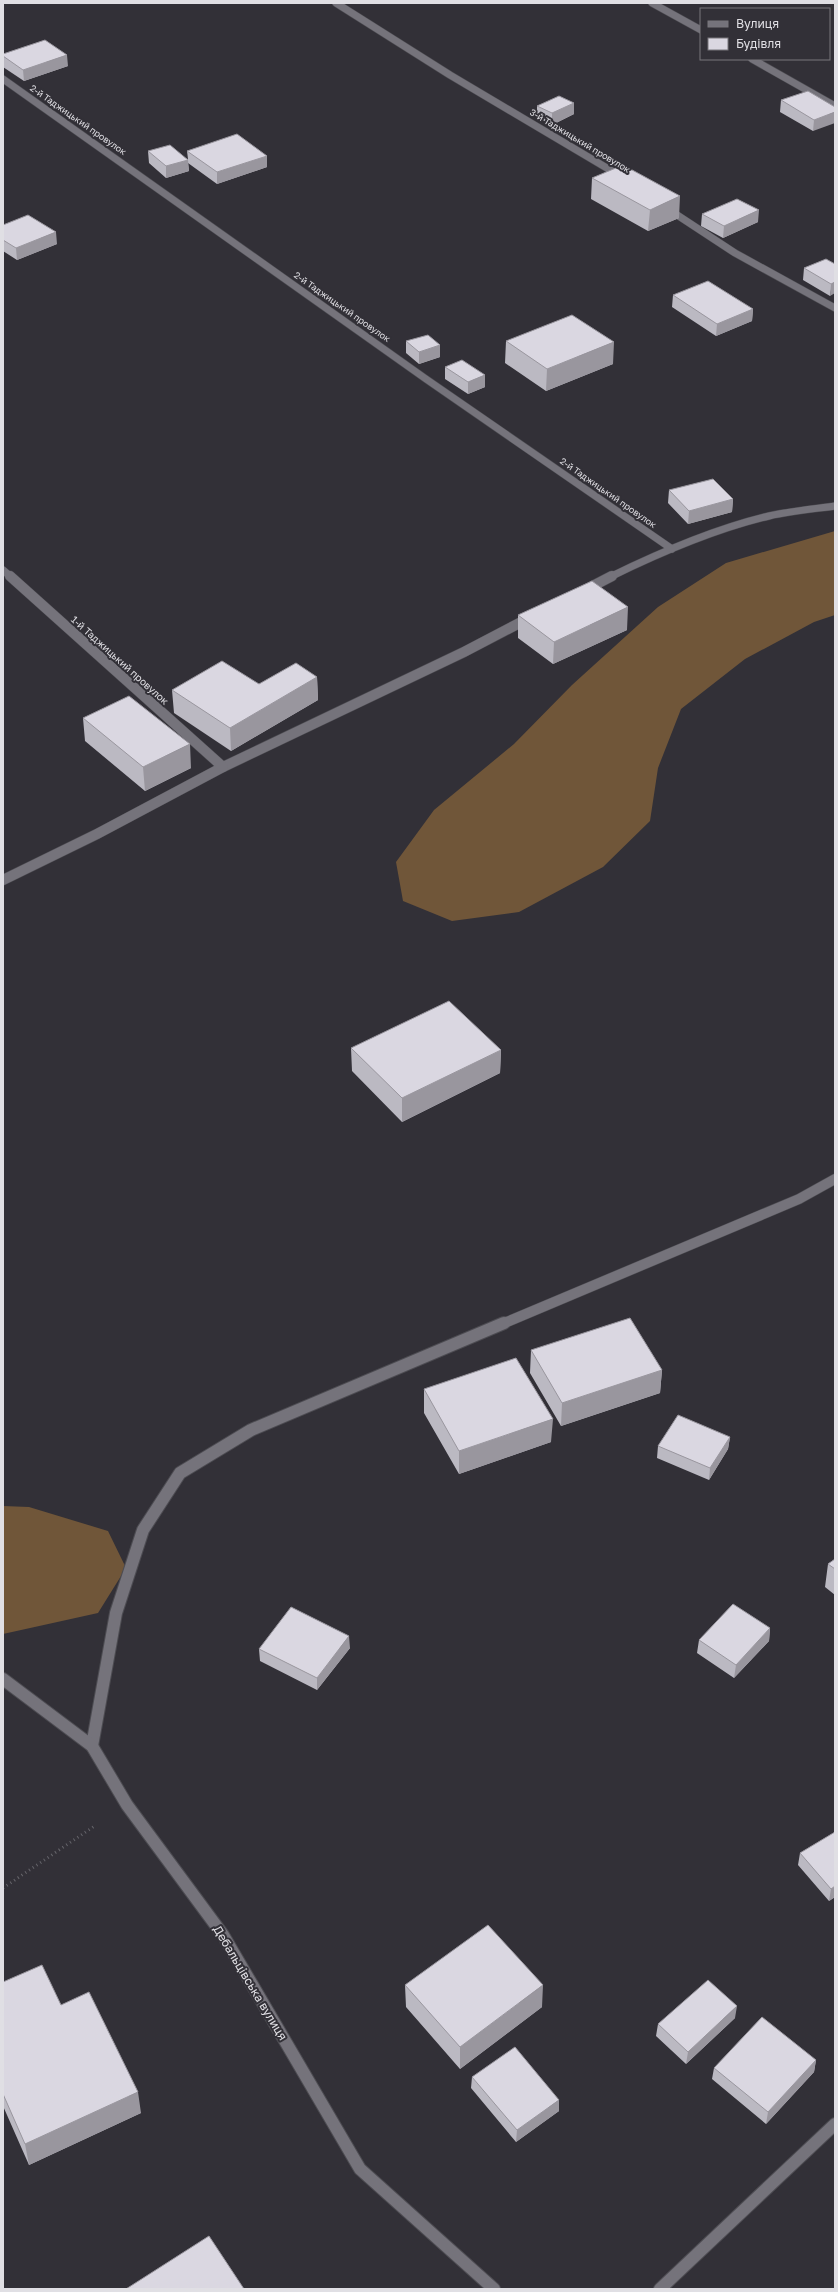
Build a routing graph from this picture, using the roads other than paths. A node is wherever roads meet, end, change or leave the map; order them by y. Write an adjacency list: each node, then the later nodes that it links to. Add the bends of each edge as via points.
1 (336, 3): 7 (street, 3-й Таджицький провулок, via 450,75 599,162)
2 (652, 3): 3 (street)
3 (700, 29)
4 (754, 60): 6 (street)
5 (3, 79): 11 (street, 2-й Таджицький провулок, via 426,379)
6 (835, 106)
7 (631, 184)
8 (664, 205): 9 (street, via 735,253)
9 (835, 308)
10 (835, 506): 11 (street, via 760,518)
11 (672, 549): 13 (street, via 632,565)
12 (3, 570): 15 (street, 1-й Таджицький провулок)
13 (576, 594)
14 (541, 612): 15 (street, via 464,652)
15 (223, 767): 16 (street, via 97,834)
16 (3, 880)
17 (835, 1179): 19 (street, via 799,1200 251,1430 180,1473 143,1530 116,1613)
18 (3, 1679): 19 (street, Дебальцівська вулиця)
19 (92, 1746): 21 (street, Дебальцівська вулиця, via 127,1805 223,1934 360,2169)
20 (835, 2124): 22 (street)
21 (494, 2289)
22 (660, 2289)

